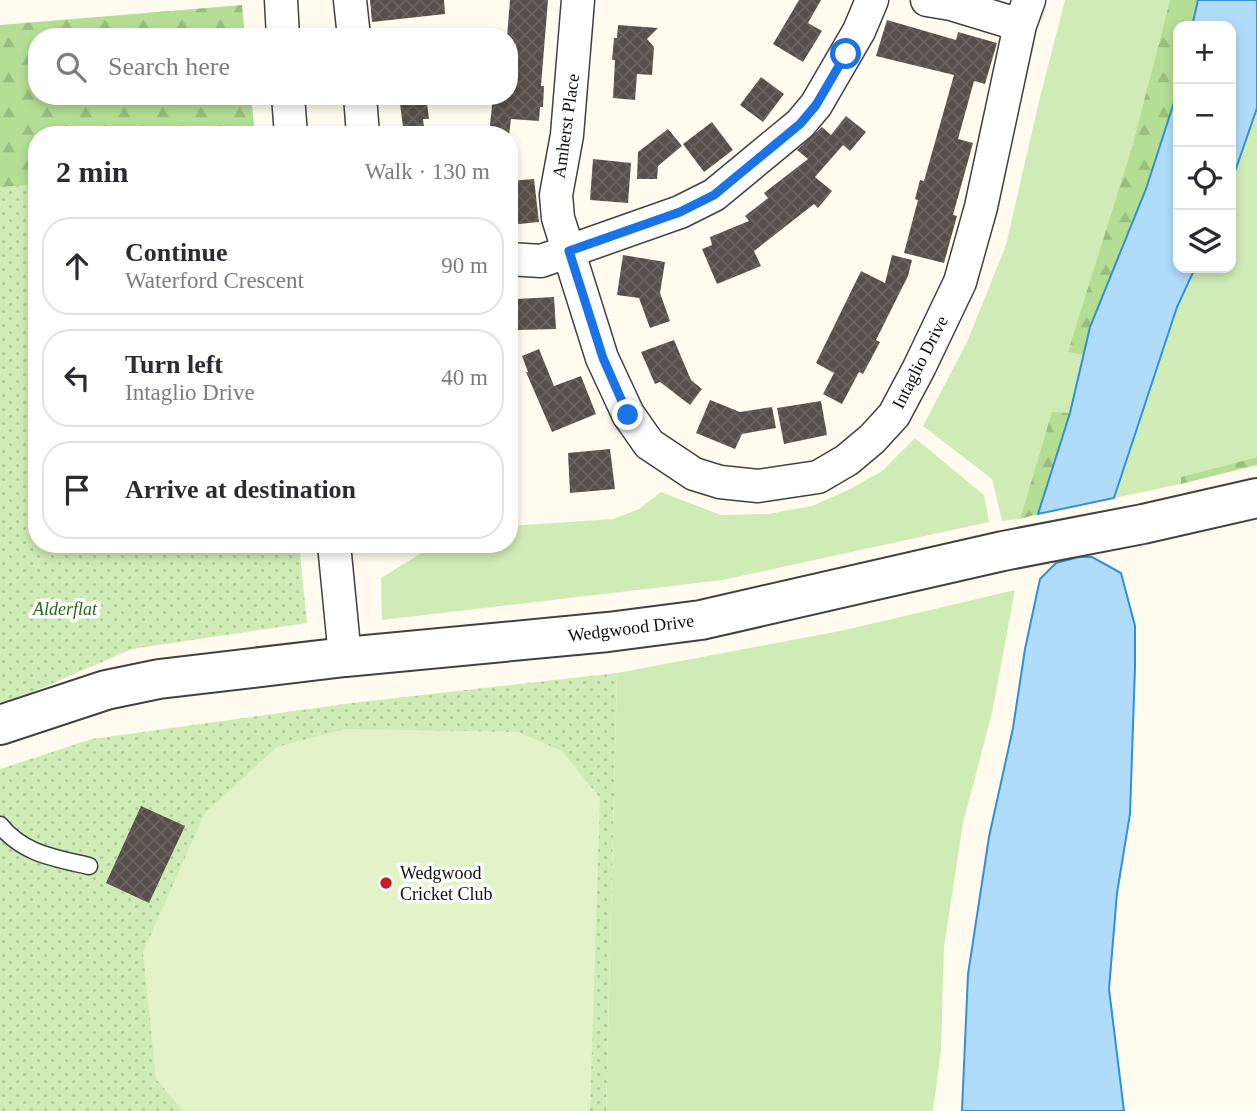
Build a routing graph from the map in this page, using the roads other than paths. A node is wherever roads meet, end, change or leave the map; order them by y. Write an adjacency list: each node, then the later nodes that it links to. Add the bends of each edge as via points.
1 (281, 0): 7 (street)
2 (350, 0): 8 (street)
3 (579, 0): 13 (street, Amherst Place, via 567,135 556,195)
4 (872, 0): 13 (street, via 816,105 775,145 707,200)
5 (927, 0): 6 (street)
6 (1024, 13): 13 (street, Intaglio Drive, via 960,282 894,415 847,460 818,477 758,486 720,482 694,474 649,444 628,415 603,358)
7 (283, 28)
8 (353, 28)
9 (289, 105): 11 (street)
10 (361, 105): 12 (street)
11 (290, 126)
12 (362, 126)
13 (569, 251): 14 (street, via 541,261)
14 (518, 260)
15 (1257, 498): 17 (street, Wedgwood Drive, via 701,620)
16 (335, 553): 17 (street)
17 (345, 657): 18 (street, Wedgwood Drive, via 159,679 106,690)
18 (0, 725)
19 (0, 825): 20 (lane, via 38,855)
20 (89, 866)

